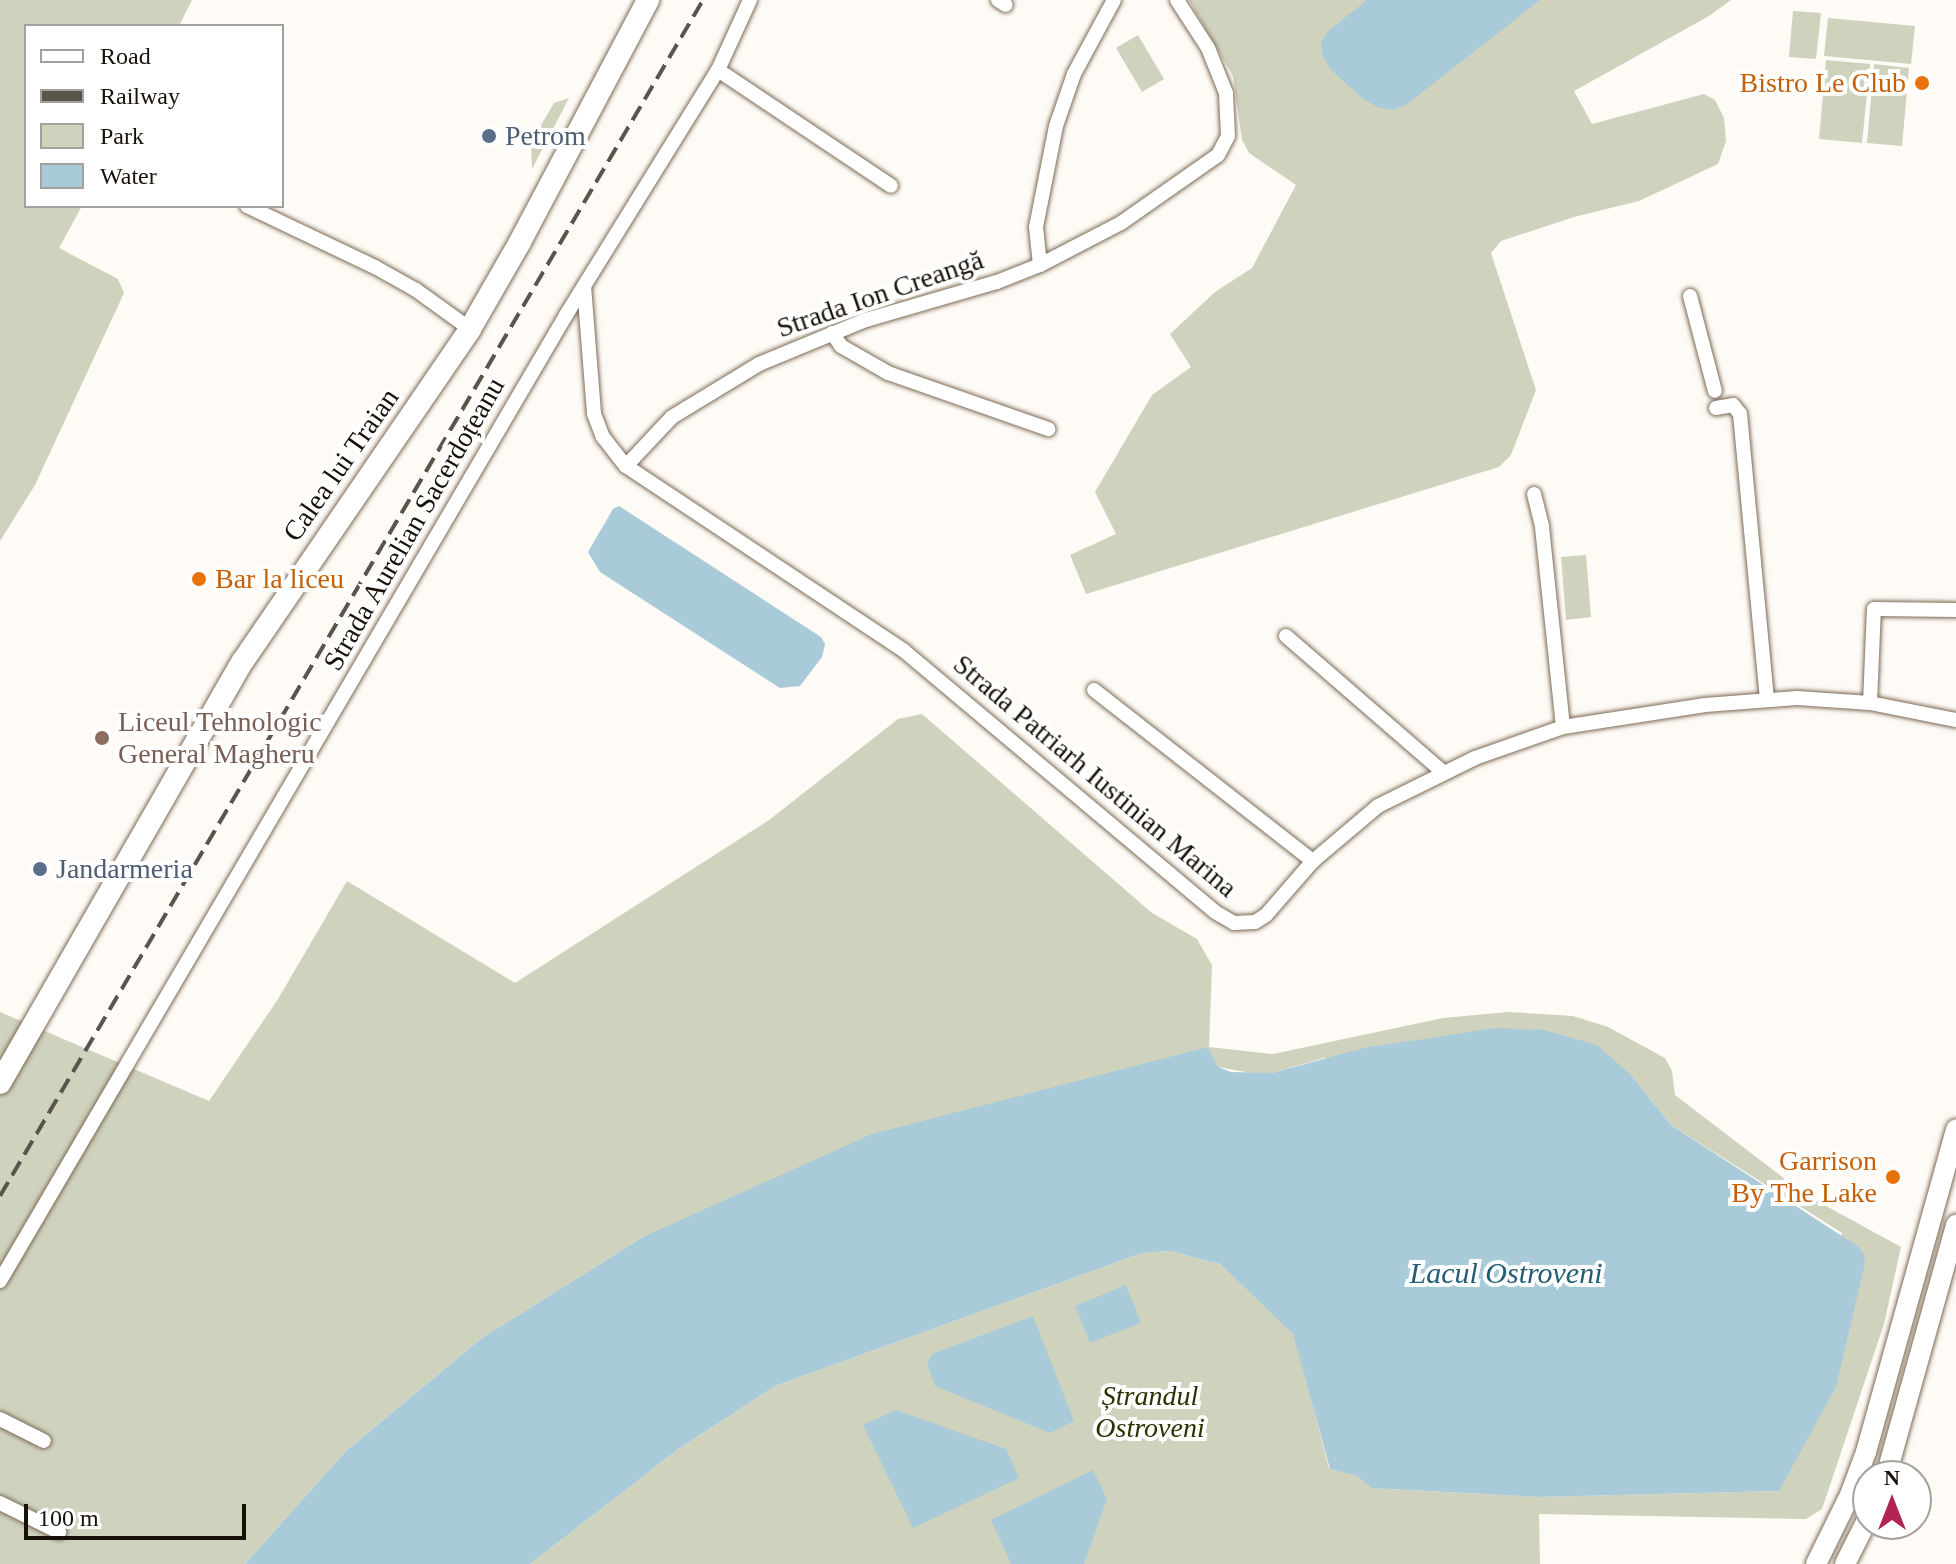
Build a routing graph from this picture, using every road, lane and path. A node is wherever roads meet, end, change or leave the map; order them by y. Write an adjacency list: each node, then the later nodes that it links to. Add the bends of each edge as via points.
1 (648, 0): 11 (main road, Calea lui Traian)
2 (750, 0): 5 (street, Strada Aurelian Sacerdoțeanu)
3 (1114, 0): 8 (street, via 1074,74 1056,126 1036,227)
4 (1177, 0): 8 (street, Strada Ion Creangă, via 1208,48 1226,93 1225,146 1121,223)
5 (718, 70): 6 (street); 9 (street, Strada Aurelian Sacerdoțeanu)
6 (891, 186)
7 (251, 208): 11 (street, via 402,282)
8 (1040, 265): 12 (street, Strada Ion Creangă)
9 (584, 286): 16 (street, Strada Patriarh Iustinian Marina, via 594,414 603,437); 30 (street, Strada Aurelian Sacerdoțeanu)
10 (1690, 296): 13 (street)
11 (470, 329): 27 (main road, Calea lui Traian, via 243,661)
12 (832, 333): 15 (street, via 841,346 888,373); 16 (street, Strada Ion Creangă, via 730,379 672,417)
13 (1715, 391)
14 (1716, 408): 21 (street, via 1733,405 1740,414)
15 (1048, 429)
16 (626, 466): 26 (street, Strada Patriarh Iustinian Marina, via 903,650 1225,919 1245,924 1266,915)
17 (1534, 494): 24 (street)
18 (1956, 610): 22 (street, via 1874,609)
19 (1286, 636): 25 (street)
20 (1094, 690): 26 (street)
21 (1767, 699): 22 (street, Strada Patriarh Iustinian Marina); 24 (street, Strada Patriarh Iustinian Marina)
22 (1870, 703): 23 (street, Strada Patriarh Iustinian Marina)
23 (1956, 720)
24 (1563, 727): 25 (street, Strada Patriarh Iustinian Marina)
25 (1443, 772): 26 (street, Strada Patriarh Iustinian Marina, via 1378,806)
26 (1313, 861)
27 (0, 1083)
28 (1956, 1129): 37 (main road, via 1866,1452)
29 (1956, 1225): 33 (main road)
30 (0, 1281)
31 (0, 1419): 32 (street)
32 (44, 1441)
33 (1890, 1460)
34 (0, 1503): 35 (street)
35 (59, 1532)
36 (1857, 1540): 38 (main road)
37 (1816, 1564)
38 (1845, 1564)

